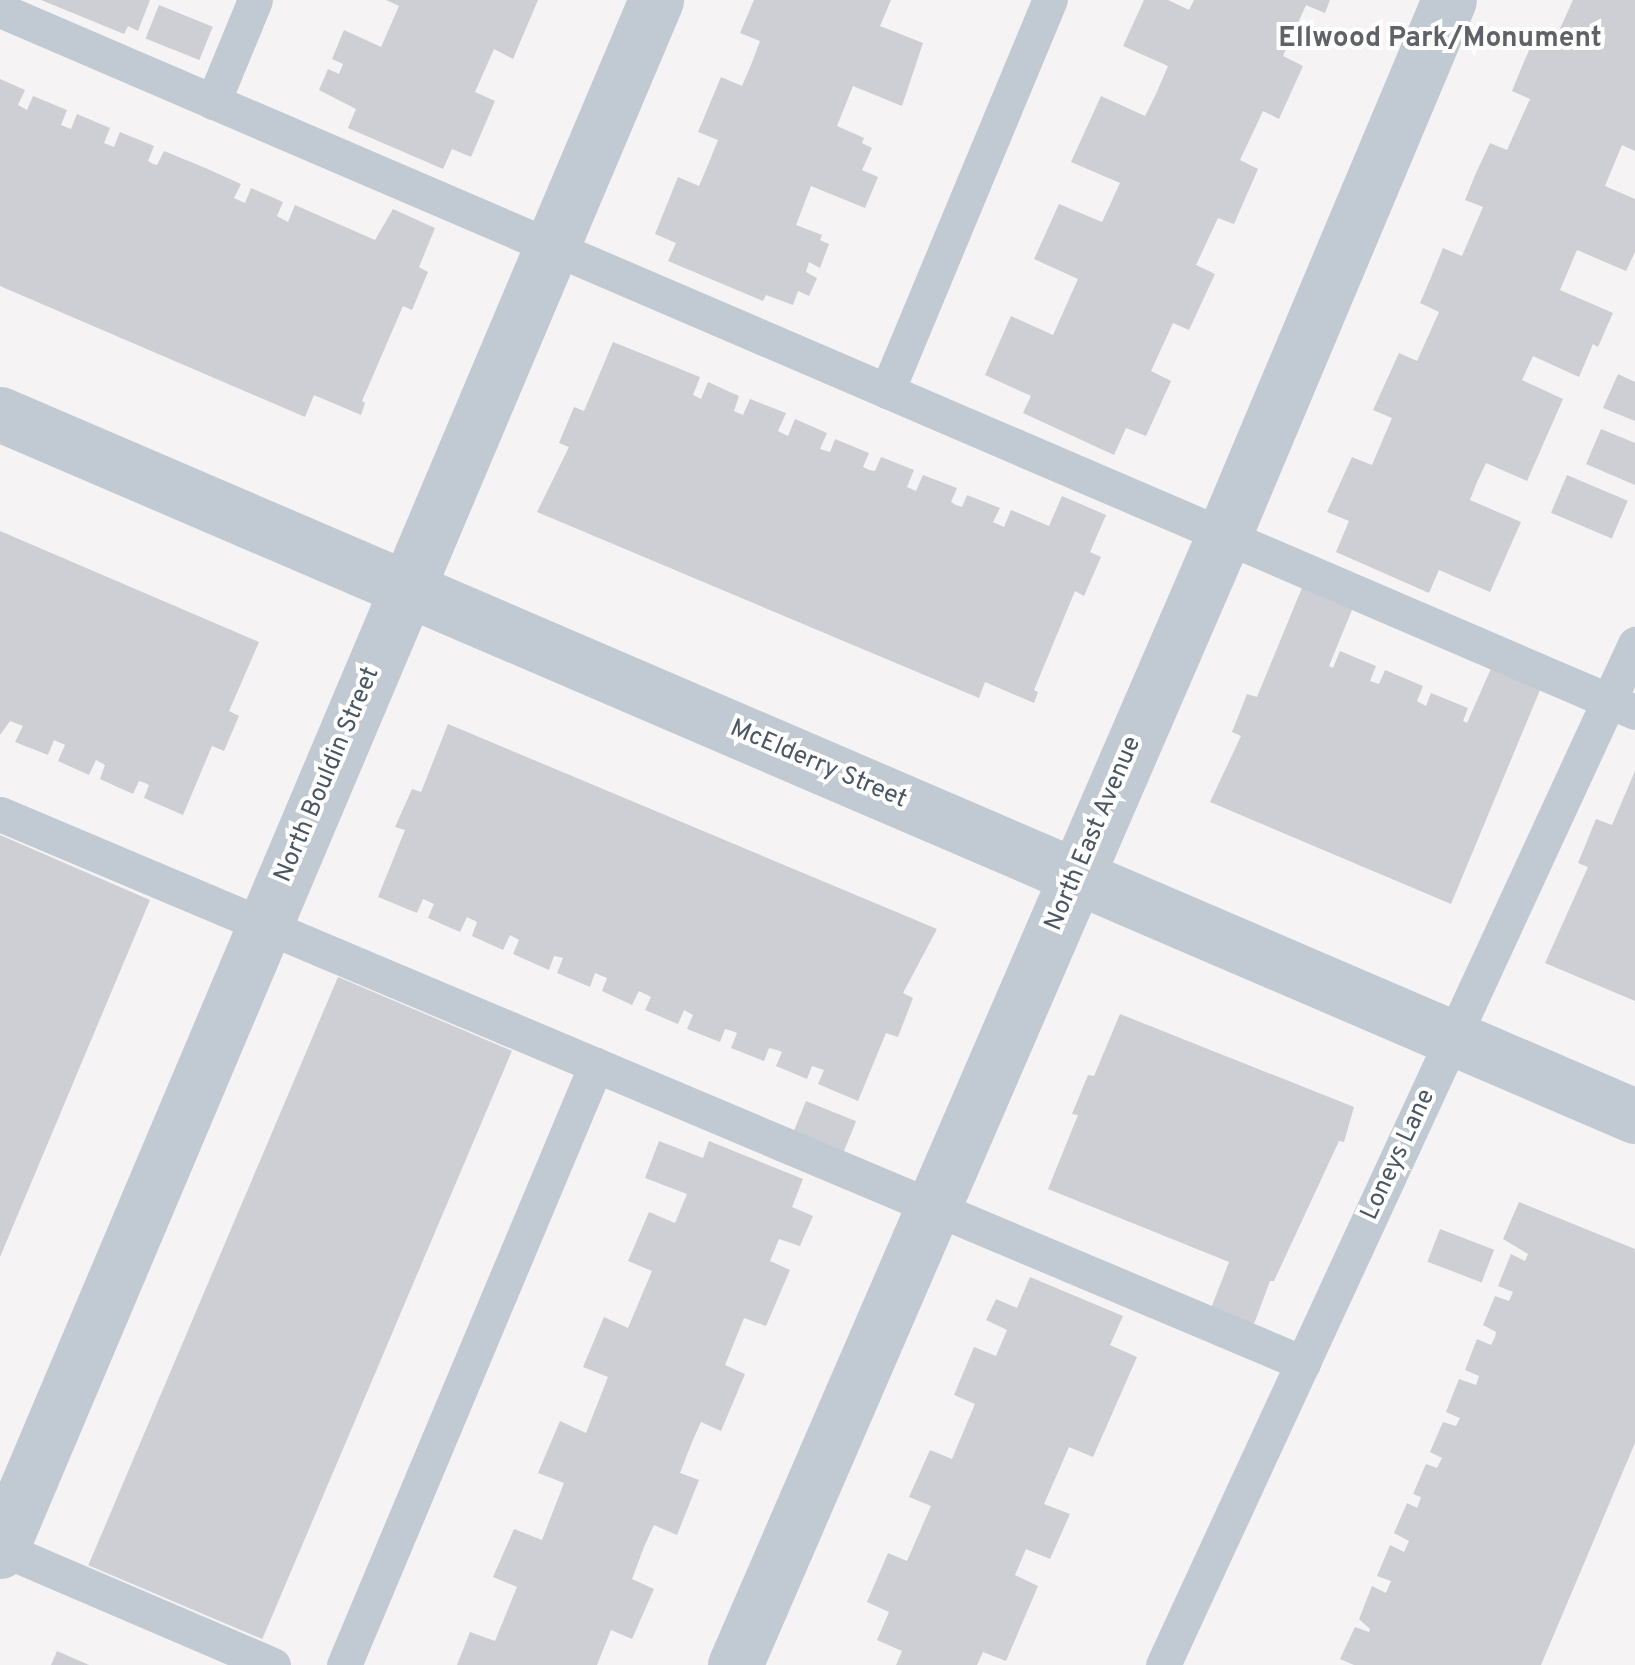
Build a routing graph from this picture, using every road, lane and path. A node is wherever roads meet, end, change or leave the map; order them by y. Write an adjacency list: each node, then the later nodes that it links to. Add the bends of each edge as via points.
1 (256, 0): 6 (lane)
2 (656, 0): 7 (street, North Bouldin Street)
3 (1050, 0): 8 (lane)
4 (1449, 0): 10 (street, North East Avenue)
5 (0, 10): 6 (lane)
6 (213, 102): 7 (lane)
7 (551, 247): 8 (lane); 11 (street, North Bouldin Street)
8 (887, 391): 10 (lane)
9 (0, 414): 11 (street, McElderry Street)
10 (1224, 535): 13 (lane); 15 (street, North East Avenue)
11 (406, 588): 15 (street, McElderry Street); 16 (street, North Bouldin Street)
12 (1635, 644): 13 (lane, Loneys Lane)
13 (1622, 706): 17 (lane, Loneys Lane)
14 (0, 814): 16 (lane)
15 (1076, 876): 17 (street, McElderry Street); 20 (street, North East Avenue)
16 (265, 926): 18 (lane); 22 (street, North Bouldin Street)
17 (1452, 1038): 19 (street, McElderry Street); 21 (lane, Loneys Lane)
18 (596, 1065): 20 (lane); 24 (lane)
19 (1635, 1116)
20 (933, 1208): 21 (lane); 25 (street, North East Avenue)
21 (1302, 1363): 26 (lane, Loneys Lane)
22 (0, 1549): 23 (lane)
23 (273, 1665)
24 (344, 1665)
25 (735, 1665)
26 (1163, 1665)

